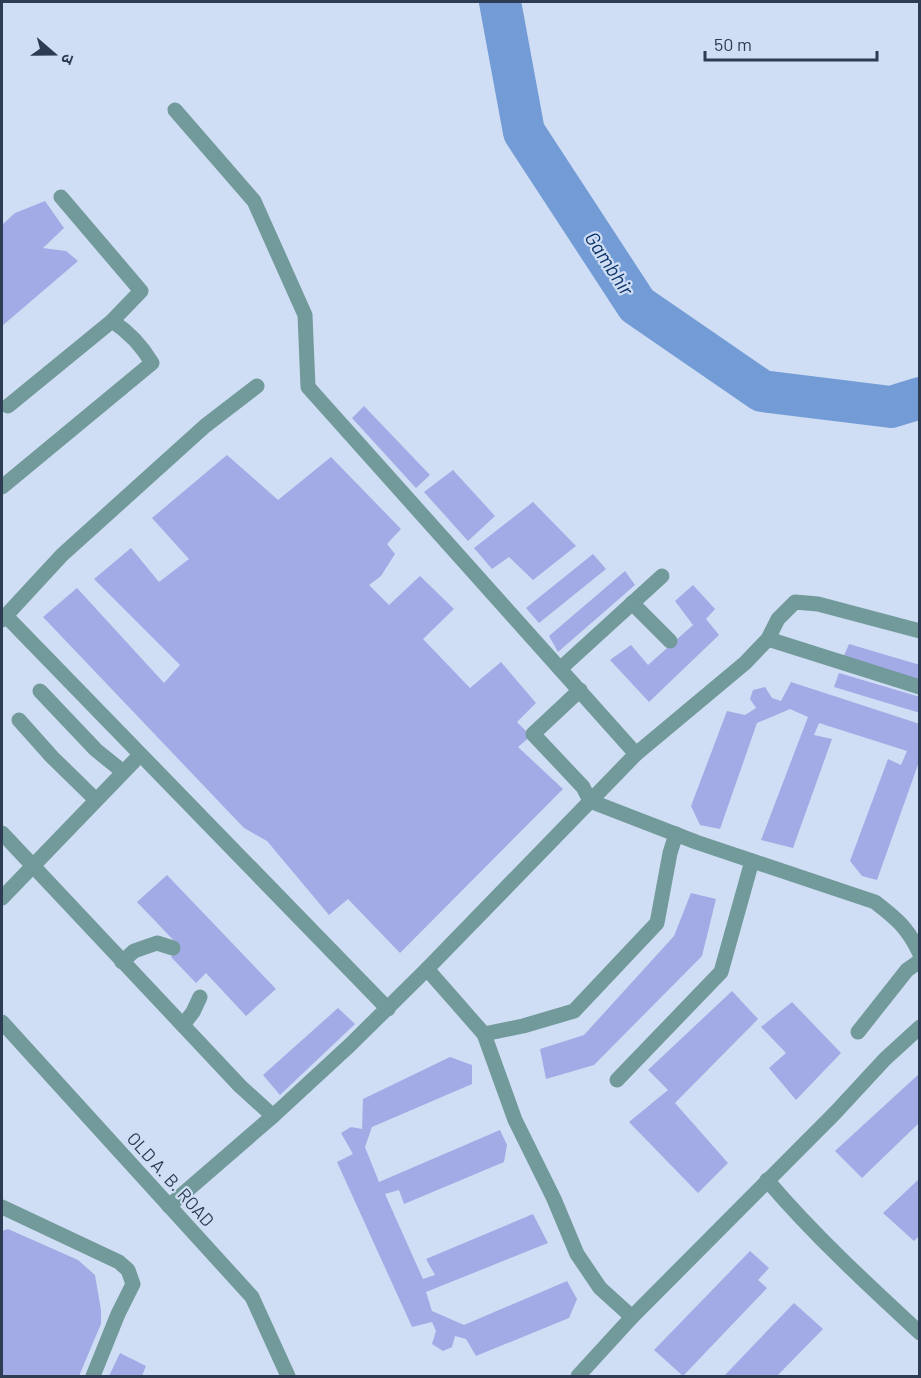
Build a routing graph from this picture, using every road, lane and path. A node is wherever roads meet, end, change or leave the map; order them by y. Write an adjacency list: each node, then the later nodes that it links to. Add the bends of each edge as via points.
1 (175, 110): 13 (street, via 254,201 304,315 308,387)
2 (61, 197): 3 (street, via 141,291)
3 (112, 321): 5 (street); 6 (street, via 124,328 153,363)
4 (257, 386): 9 (street, via 205,426 62,555)
5 (8, 405)
6 (2, 487)
7 (662, 576): 8 (street)
8 (632, 603): 12 (street); 13 (street)
9 (4, 619): 19 (street)
10 (920, 631): 11 (street, via 818,604 795,602 778,619)
11 (768, 639): 14 (street); 18 (street)
12 (670, 641)
13 (560, 669): 15 (street)
14 (920, 687)
15 (580, 690): 18 (street); 22 (street, via 534,734 583,787)
16 (40, 691): 20 (street, via 96,750)
17 (19, 720): 21 (street)
18 (636, 754): 22 (street)
19 (140, 755): 20 (street); 34 (street)
20 (122, 771): 21 (street)
21 (95, 799): 26 (street)
22 (590, 801): 24 (street); 32 (street)
23 (2, 833): 26 (street)
24 (676, 834): 25 (street); 39 (street, via 657,923 574,1011)
25 (752, 861): 29 (street, via 875,902 911,935); 40 (street, via 721,972)
26 (32, 866): 27 (street); 31 (street)
27 (2, 898)
28 (173, 948): 31 (street, via 157,943 134,951)
29 (918, 948)
30 (920, 961): 38 (street, via 907,970)
31 (122, 962): 36 (street)
32 (427, 969): 34 (street); 39 (street)
33 (200, 997): 36 (street)
34 (388, 1009): 41 (street)
35 (2, 1022): 43 (street, OLD A. B. ROAD)
36 (183, 1025): 41 (street)
37 (920, 1027): 42 (street)
38 (858, 1032)
39 (484, 1034): 45 (street, via 515,1120 578,1254 600,1288)
40 (617, 1080)
41 (273, 1116): 43 (street)
42 (767, 1180): 45 (street); 46 (street, via 797,1216)
43 (169, 1206): 49 (street, OLD A. B. ROAD, via 252,1297)
44 (2, 1207): 48 (street, via 119,1262 128,1270 133,1284)
45 (632, 1317): 47 (street)
46 (920, 1333)
47 (578, 1376)
48 (93, 1377)
49 (288, 1377)

